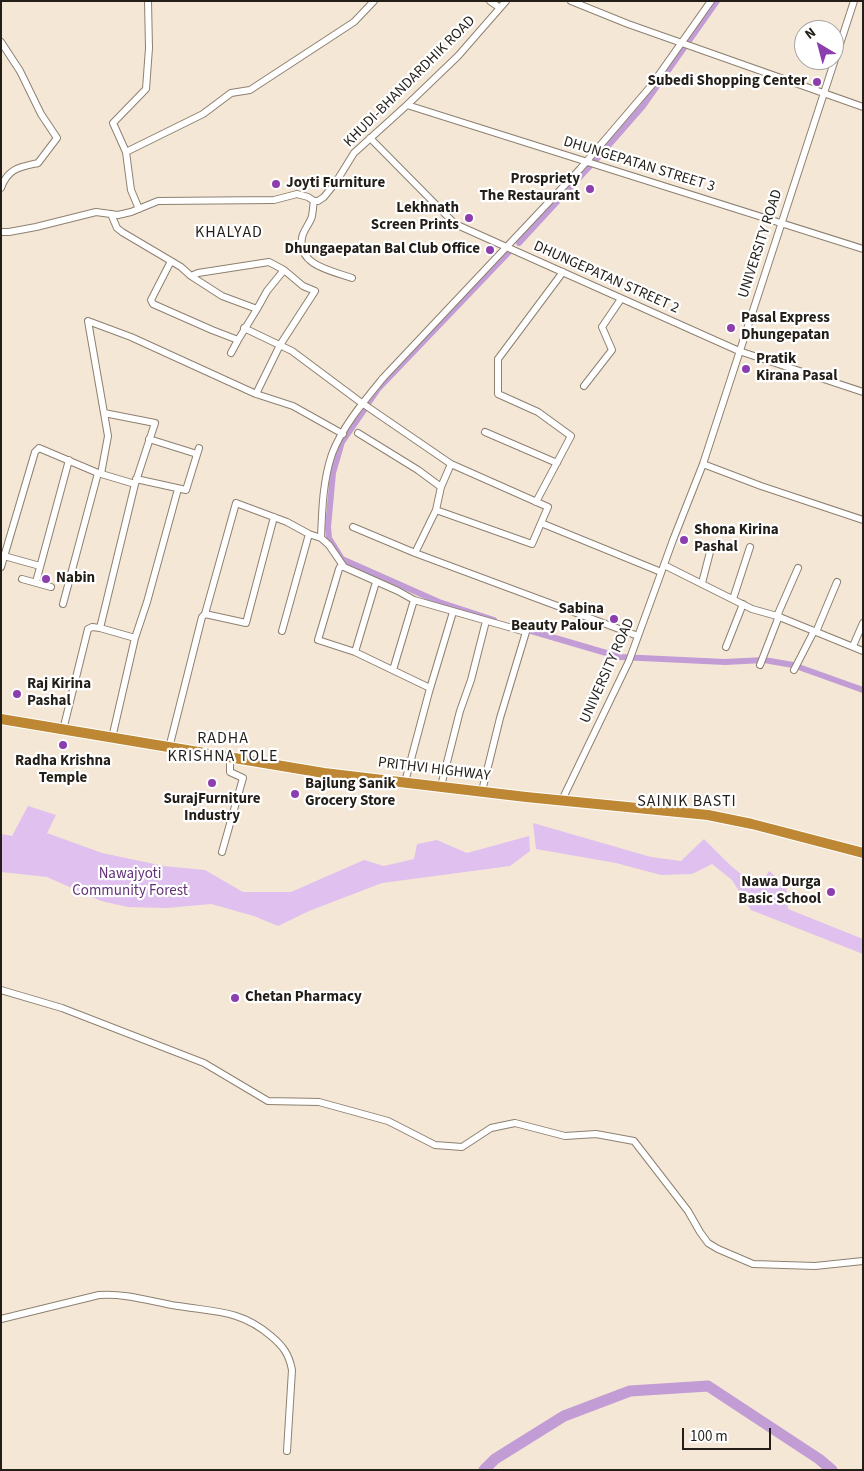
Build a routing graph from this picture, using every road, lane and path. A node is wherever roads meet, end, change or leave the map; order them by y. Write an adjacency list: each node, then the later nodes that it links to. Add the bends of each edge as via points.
1 (148, 1): 15 (street, via 146,89 113,123)
2 (374, 1): 15 (street, via 354,22 250,90 231,93 203,114)
3 (490, 1): 8 (street)
4 (506, 1): 8 (street, KHUDI-BHANDARDHIK ROAD)
5 (571, 1): 10 (street)
6 (711, 1): 10 (street)
7 (854, 1): 11 (street, UNIVERSITY ROAD)
8 (500, 8): 12 (street, KHUDI-BHANDARDHIK ROAD, via 458,56)
9 (1, 42): 17 (street, via 57,138 38,163 16,168 5,178)
10 (685, 44): 11 (street); 16 (street)
11 (823, 93): 13 (street); 21 (street, UNIVERSITY ROAD)
12 (407, 105): 14 (street, KHUDI-BHANDARDHIK ROAD); 16 (street, DHUNGEPATAN STREET 3)
13 (863, 107)
14 (370, 138): 18 (street, KHUDI-BHANDARDHIK ROAD, via 354,153 324,197); 23 (street, DHUNGEPATAN STREET 2, via 454,224)
15 (126, 152): 19 (street)
16 (587, 161): 21 (street, DHUNGEPATAN STREET 3); 23 (street)
17 (1, 188)
18 (314, 201): 19 (street, via 297,194 274,200 158,201); 29 (street, via 312,216 302,235 304,256 319,266)
19 (136, 210): 20 (street)
20 (111, 214): 22 (street, via 96,212); 25 (street, via 122,232)
21 (780, 223): 24 (street, DHUNGEPATAN STREET 3); 35 (street, UNIVERSITY ROAD)
22 (1, 232)
23 (507, 247): 27 (street, DHUNGEPATAN STREET 2); 40 (street)
24 (863, 249)
25 (171, 261): 28 (street); 33 (street, via 151,300 153,304)
26 (284, 270): 28 (street, via 269,262 198,272); 31 (street, via 266,291); 34 (street, via 315,292)
27 (564, 272): 30 (street, DHUNGEPATAN STREET 2); 47 (street, via 498,359 498,394 538,412 572,436)
28 (191, 276): 31 (street, via 222,296)
29 (352, 278)
30 (621, 299): 35 (street, DHUNGEPATAN STREET 2); 37 (street, via 602,328 612,350)
31 (257, 310): 32 (street)
32 (244, 328): 33 (street); 34 (street)
33 (238, 340): 36 (street)
34 (280, 345): 39 (street); 40 (street)
35 (739, 351): 38 (street, DHUNGEPATAN STREET 2); 49 (street, UNIVERSITY ROAD)
36 (232, 353)
37 (584, 386)
38 (863, 392)
39 (256, 394): 41 (street, via 88,321); 44 (street, via 293,406)
40 (362, 404): 44 (street); 48 (street)
41 (104, 412): 45 (street, via 155,423); 50 (street, via 108,436)
42 (485, 432): 47 (street)
43 (358, 433): 52 (street)
44 (343, 434): 61 (street, via 332,454 326,480)
45 (149, 439): 51 (street); 53 (street, via 198,451 186,490)
46 (69, 460): 50 (street); 65 (street, via 39,448 35,452); 66 (street)
47 (557, 463): 54 (street)
48 (450, 464): 52 (street); 54 (street)
49 (703, 464): 57 (street); 69 (street, UNIVERSITY ROAD)
50 (99, 473): 51 (street); 79 (street)
51 (135, 482): 53 (street); 86 (street)
52 (441, 487): 55 (street)
53 (178, 489): 90 (street)
54 (536, 502): 58 (street, via 548,507)
55 (436, 510): 58 (street, via 532,544); 64 (street)
56 (274, 517): 60 (street); 82 (street, via 246,624); 82 (street, via 236,503)
57 (863, 520)
58 (541, 523): 69 (street)
59 (353, 527): 64 (street)
60 (309, 534): 61 (street); 87 (street)
61 (321, 538): 68 (street)
62 (750, 547): 77 (street)
63 (710, 552): 75 (street)
64 (415, 553): 89 (street)
65 (4, 556): 66 (street); 67 (street)
66 (40, 566): 72 (street)
67 (1, 567)
68 (344, 567): 73 (street); 94 (street, via 340,567 318,640)
69 (662, 568): 75 (street); 89 (street, UNIVERSITY ROAD)
70 (798, 568): 83 (street)
71 (22, 579): 72 (street)
72 (36, 582): 76 (street)
73 (376, 582): 78 (street); 94 (street)
74 (837, 582): 88 (street)
75 (702, 583): 77 (street)
76 (51, 587)
77 (734, 599): 80 (street)
78 (414, 600): 81 (street); 96 (street)
79 (63, 604)
80 (743, 604): 83 (street); 92 (street)
81 (453, 612): 84 (street); 98 (street)
82 (205, 614): 102 (street)
83 (778, 616): 88 (street); 95 (street)
84 (486, 621): 105 (street); 106 (street, via 526,632)
85 (863, 623): 91 (street)
86 (100, 628): 90 (street); 100 (street, via 88,629)
87 (282, 631)
88 (815, 631): 91 (street); 97 (street)
89 (638, 636): 107 (street, UNIVERSITY ROAD)
90 (135, 638): 101 (street)
91 (853, 646): 93 (street)
92 (726, 647)
93 (863, 651)
94 (355, 652): 96 (street)
95 (760, 665)
96 (393, 670): 98 (street)
97 (794, 670)
98 (430, 688): 104 (street)
99 (1, 719): 100 (highway, PRITHVI HIGHWAY)
100 (63, 730): 101 (highway, PRITHVI HIGHWAY)
101 (112, 738): 102 (highway, PRITHVI HIGHWAY)
102 (169, 748): 103 (highway, PRITHVI HIGHWAY)
103 (230, 758): 104 (highway, PRITHVI HIGHWAY); 108 (street, via 230,772 243,778)
104 (405, 782): 105 (highway, PRITHVI HIGHWAY)
105 (441, 786): 106 (highway, PRITHVI HIGHWAY)
106 (482, 791): 107 (highway, PRITHVI HIGHWAY)
107 (562, 800): 109 (highway, PRITHVI HIGHWAY, via 708,815)
108 (222, 852)
109 (863, 853)
110 (1, 990): 111 (street, via 62,1008 204,1063 268,1101 319,1102 388,1121 435,1145 462,1147 491,1128 515,1123 565,1136 596,1134 634,1141 688,1211 708,1243 718,1249 754,1264 815,1266)
111 (863, 1262)
112 (1, 1318): 113 (street, via 110,1294 222,1311 248,1319 283,1346 290,1358)
113 (287, 1451)

